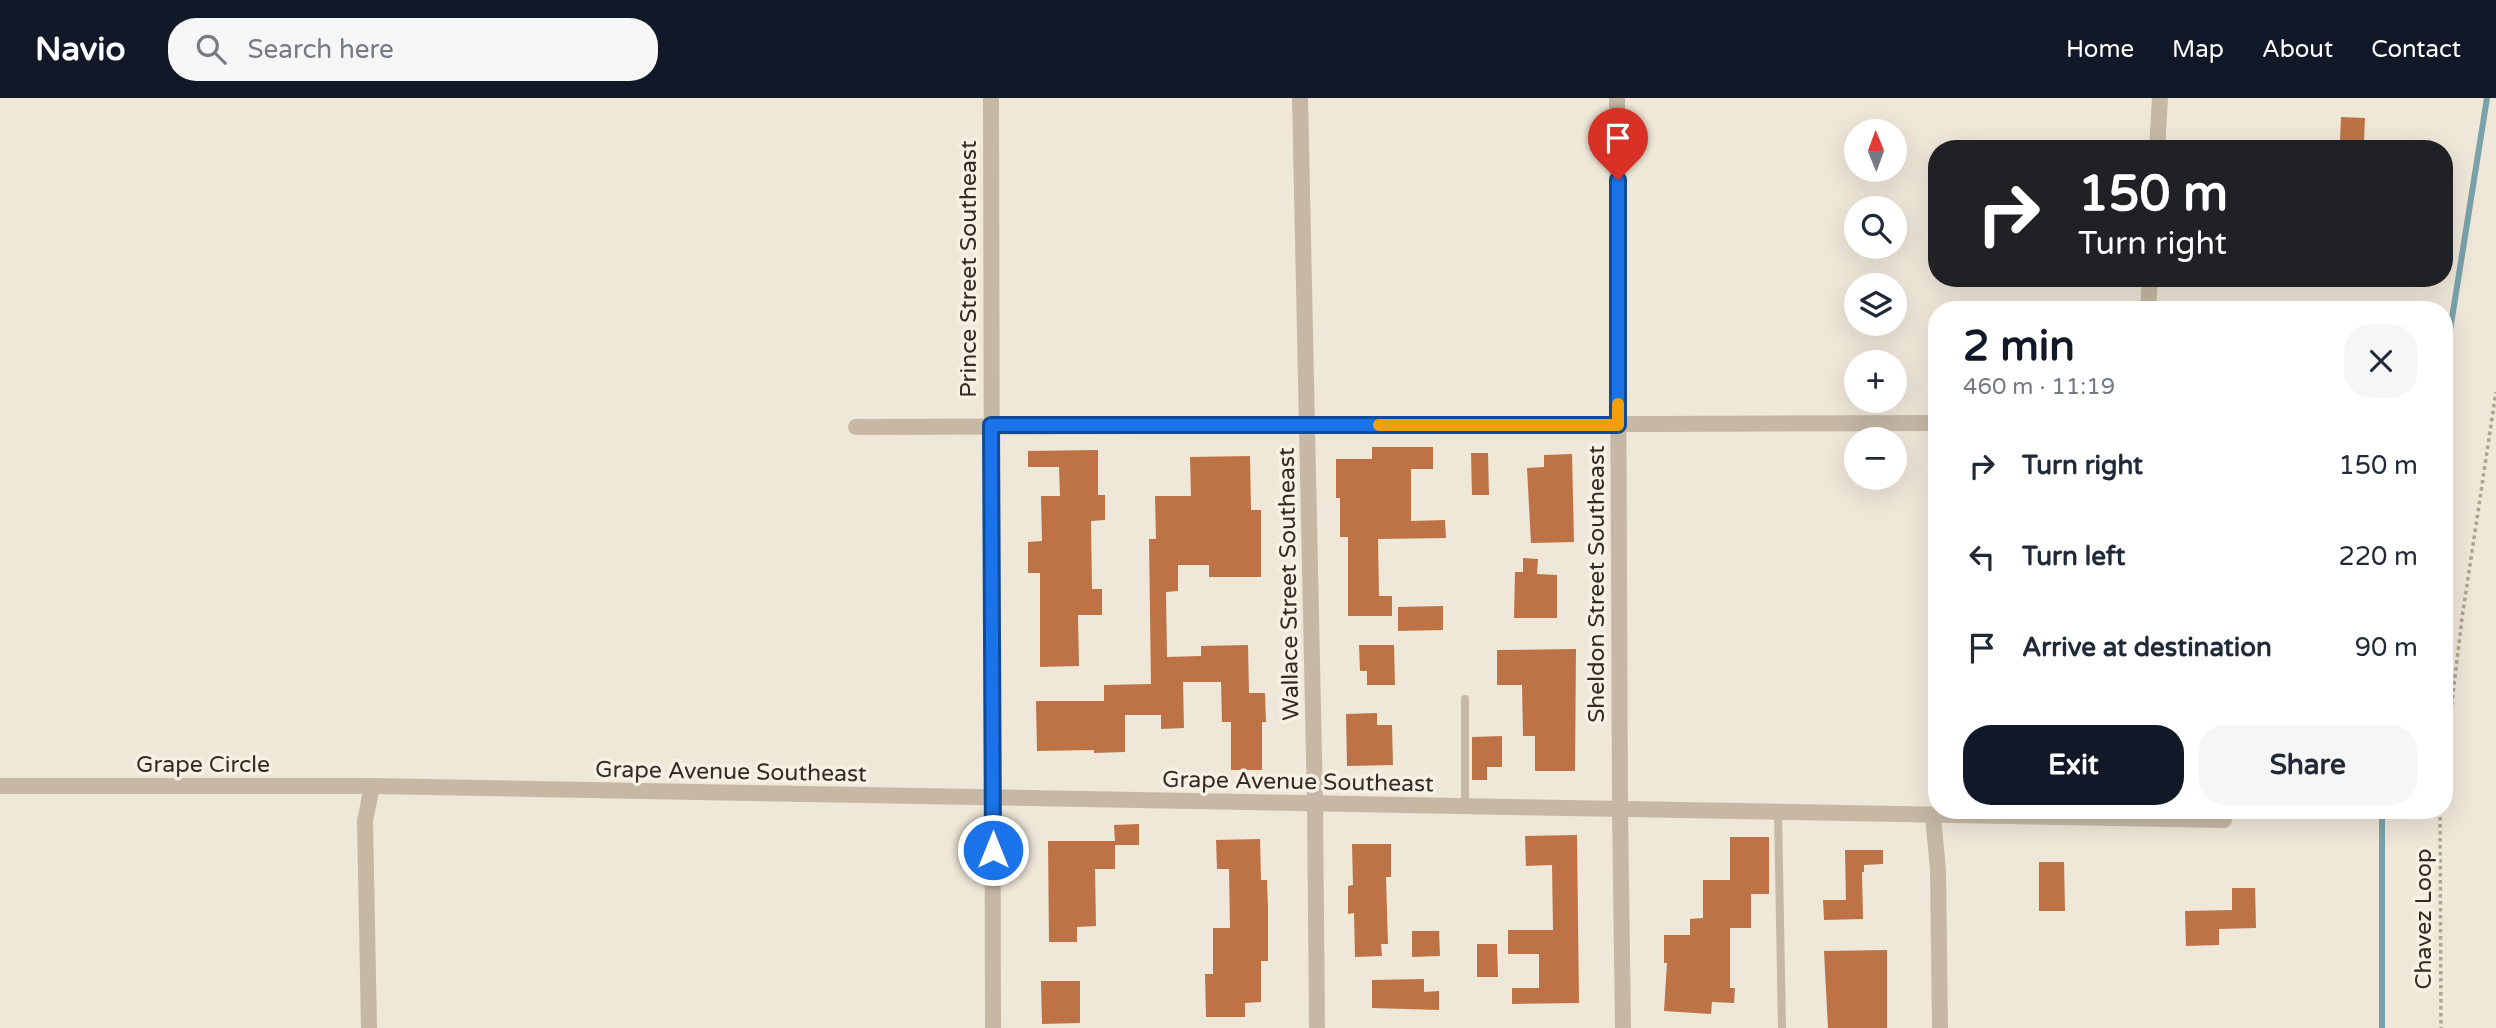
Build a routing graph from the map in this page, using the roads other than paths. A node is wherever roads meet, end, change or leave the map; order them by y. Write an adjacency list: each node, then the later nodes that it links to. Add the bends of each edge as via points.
1 (991, 98): 7 (street, Prince Street Southeast)
2 (1300, 98): 8 (street, Wallace Street Southeast)
3 (1617, 98): 9 (street, Sheldon Street Southeast)
4 (2160, 98): 5 (street)
5 (2158, 140)
6 (1928, 423): 9 (street)
7 (991, 425): 8 (street); 10 (street); 14 (street, Prince Street Southeast)
8 (1307, 425): 9 (street); 15 (street, Wallace Street Southeast)
9 (1618, 425): 17 (street, Sheldon Street Southeast)
10 (856, 427)
11 (1465, 699): 16 (lane)
12 (0, 786): 13 (street, Grape Circle)
13 (372, 786): 14 (street, Grape Avenue Southeast); 23 (street, via 365,821)
14 (993, 799): 15 (street, Grape Avenue Southeast); 24 (street, Prince Street Southeast)
15 (1315, 803): 16 (street, Grape Avenue Southeast); 25 (street, Wallace Street Southeast)
16 (1465, 806): 17 (street, Grape Avenue Southeast)
17 (1620, 810): 18 (street, Grape Avenue Southeast); 26 (street, Sheldon Street Southeast)
18 (1778, 813): 19 (street, Grape Avenue Southeast); 27 (lane)
19 (1928, 816)
20 (1933, 819): 28 (street)
21 (2204, 819): 22 (street, Grape Avenue Southeast)
22 (2224, 820)
23 (369, 1028)
24 (993, 1028)
25 (1317, 1028)
26 (1623, 1028)
27 (1782, 1028)
28 (1940, 1028)

